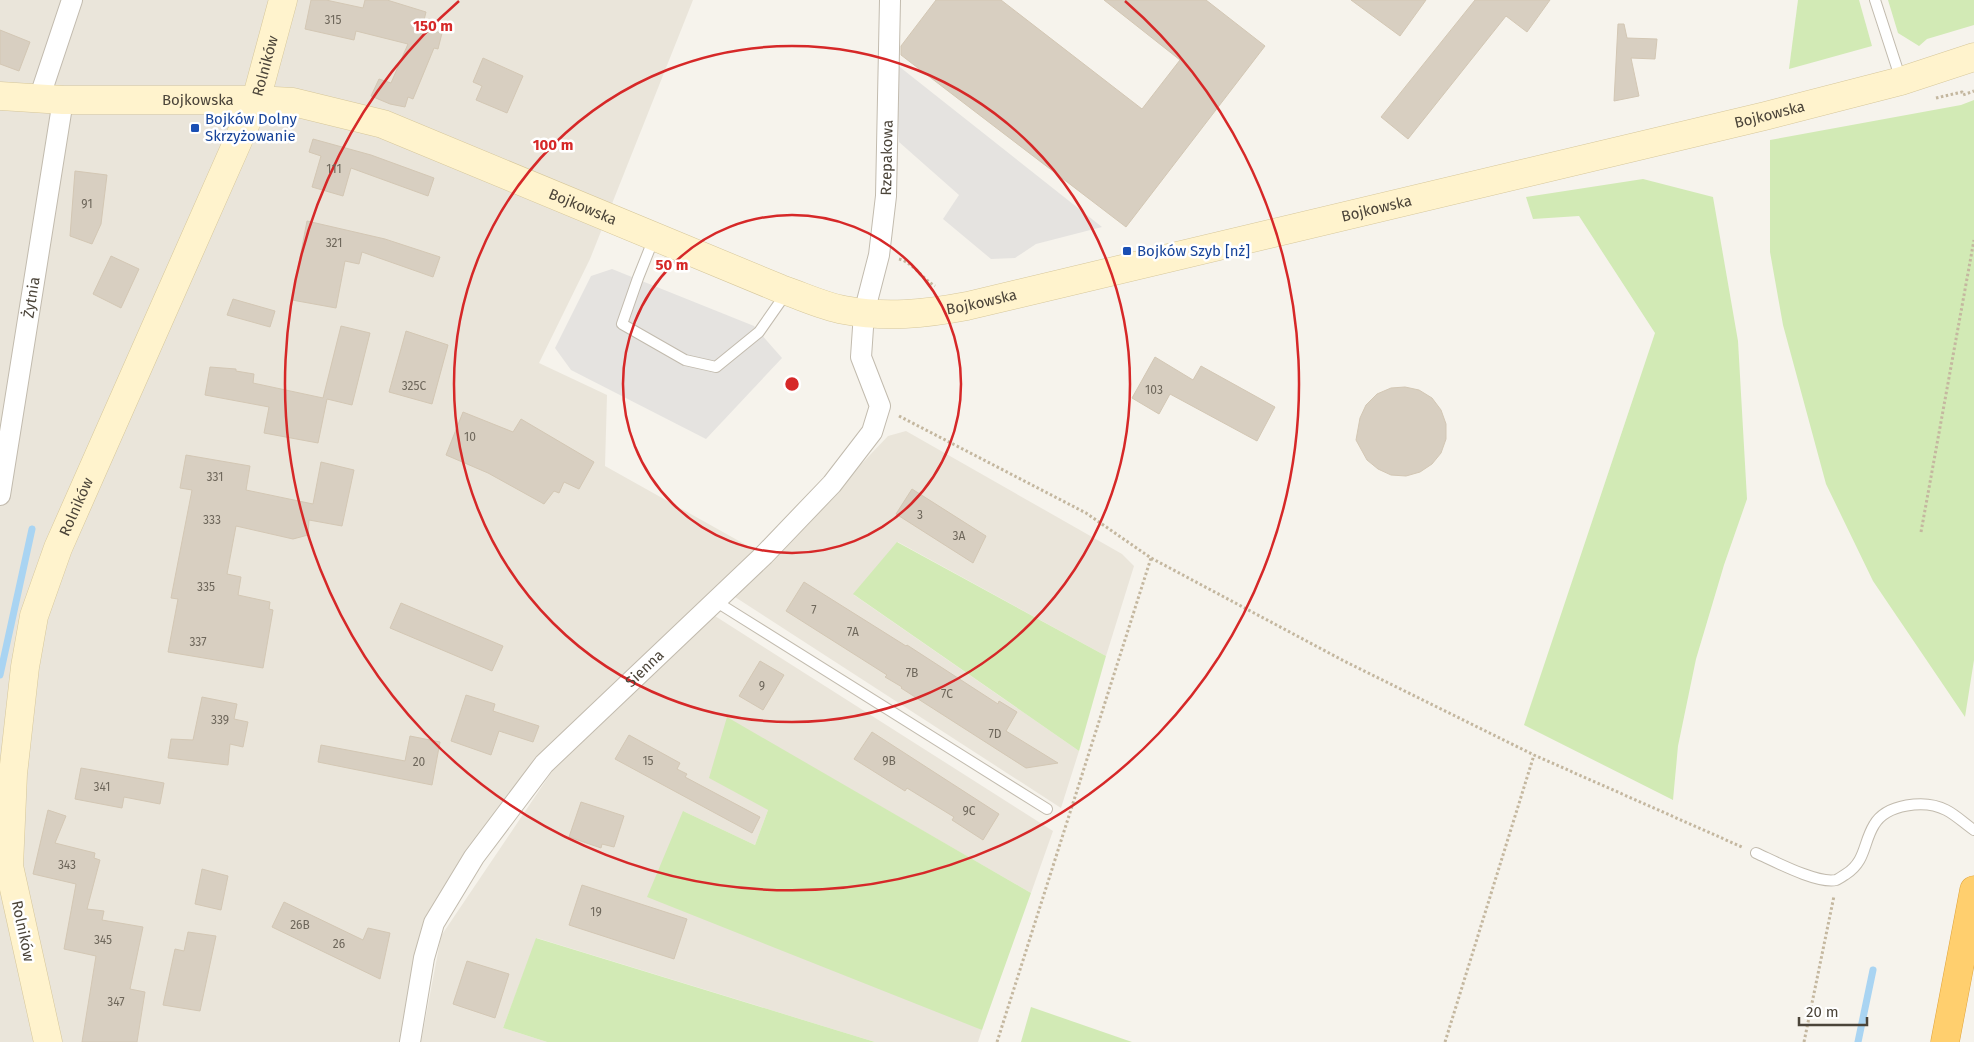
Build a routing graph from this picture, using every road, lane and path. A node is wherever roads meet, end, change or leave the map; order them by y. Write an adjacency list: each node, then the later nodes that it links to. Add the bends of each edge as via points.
1 (72, 0): 10 (street, Żytnia)
2 (283, 0): 11 (street, Rolników)
3 (890, 0): 15 (street, Rzepakowa, via 886,196 879,255)
4 (1874, 0): 6 (lane)
5 (1974, 56): 6 (street, Bojkowska)
6 (1901, 81): 15 (street, Bojkowska, via 967,306 915,314)
7 (1974, 91): 8 (path, via 1963,95)
8 (1962, 92)
9 (0, 96): 10 (street, Bojkowska)
10 (51, 100): 11 (street, Bojkowska); 17 (street, Żytnia)
11 (256, 100): 12 (street, Bojkowska, via 293,102 383,124); 27 (street, Rolników, via 58,548 34,616 8,773 9,866)
12 (655, 236): 14 (street, Bojkowska); 14 (lane, via 622,324 685,360 716,368 759,332)
13 (1974, 240): 18 (path)
14 (788, 291): 15 (street, Bojkowska, via 821,304)
15 (864, 313): 16 (street, via 861,356)
16 (880, 406): 19 (path, via 1086,512); 20 (street, Sienna, via 872,432 832,484)
17 (0, 495)
18 (1922, 532)
19 (1151, 558): 21 (path, via 1344,662); 29 (path)
20 (715, 601): 22 (lane); 28 (street, Sienna, via 544,764 474,857 434,923 424,958)
21 (1534, 755): 24 (path); 30 (path)
22 (1047, 809)
23 (1974, 830): 25 (lane, via 1945,809 1917,804 1891,809 1874,825 1855,868)
24 (1756, 853): 25 (lane, via 1790,869 1820,879)
25 (1836, 880): 31 (path)
26 (1974, 890): 32 (highway)
27 (48, 1042)
28 (410, 1042)
29 (997, 1042)
30 (1445, 1042)
31 (1804, 1042)
32 (1945, 1042)

